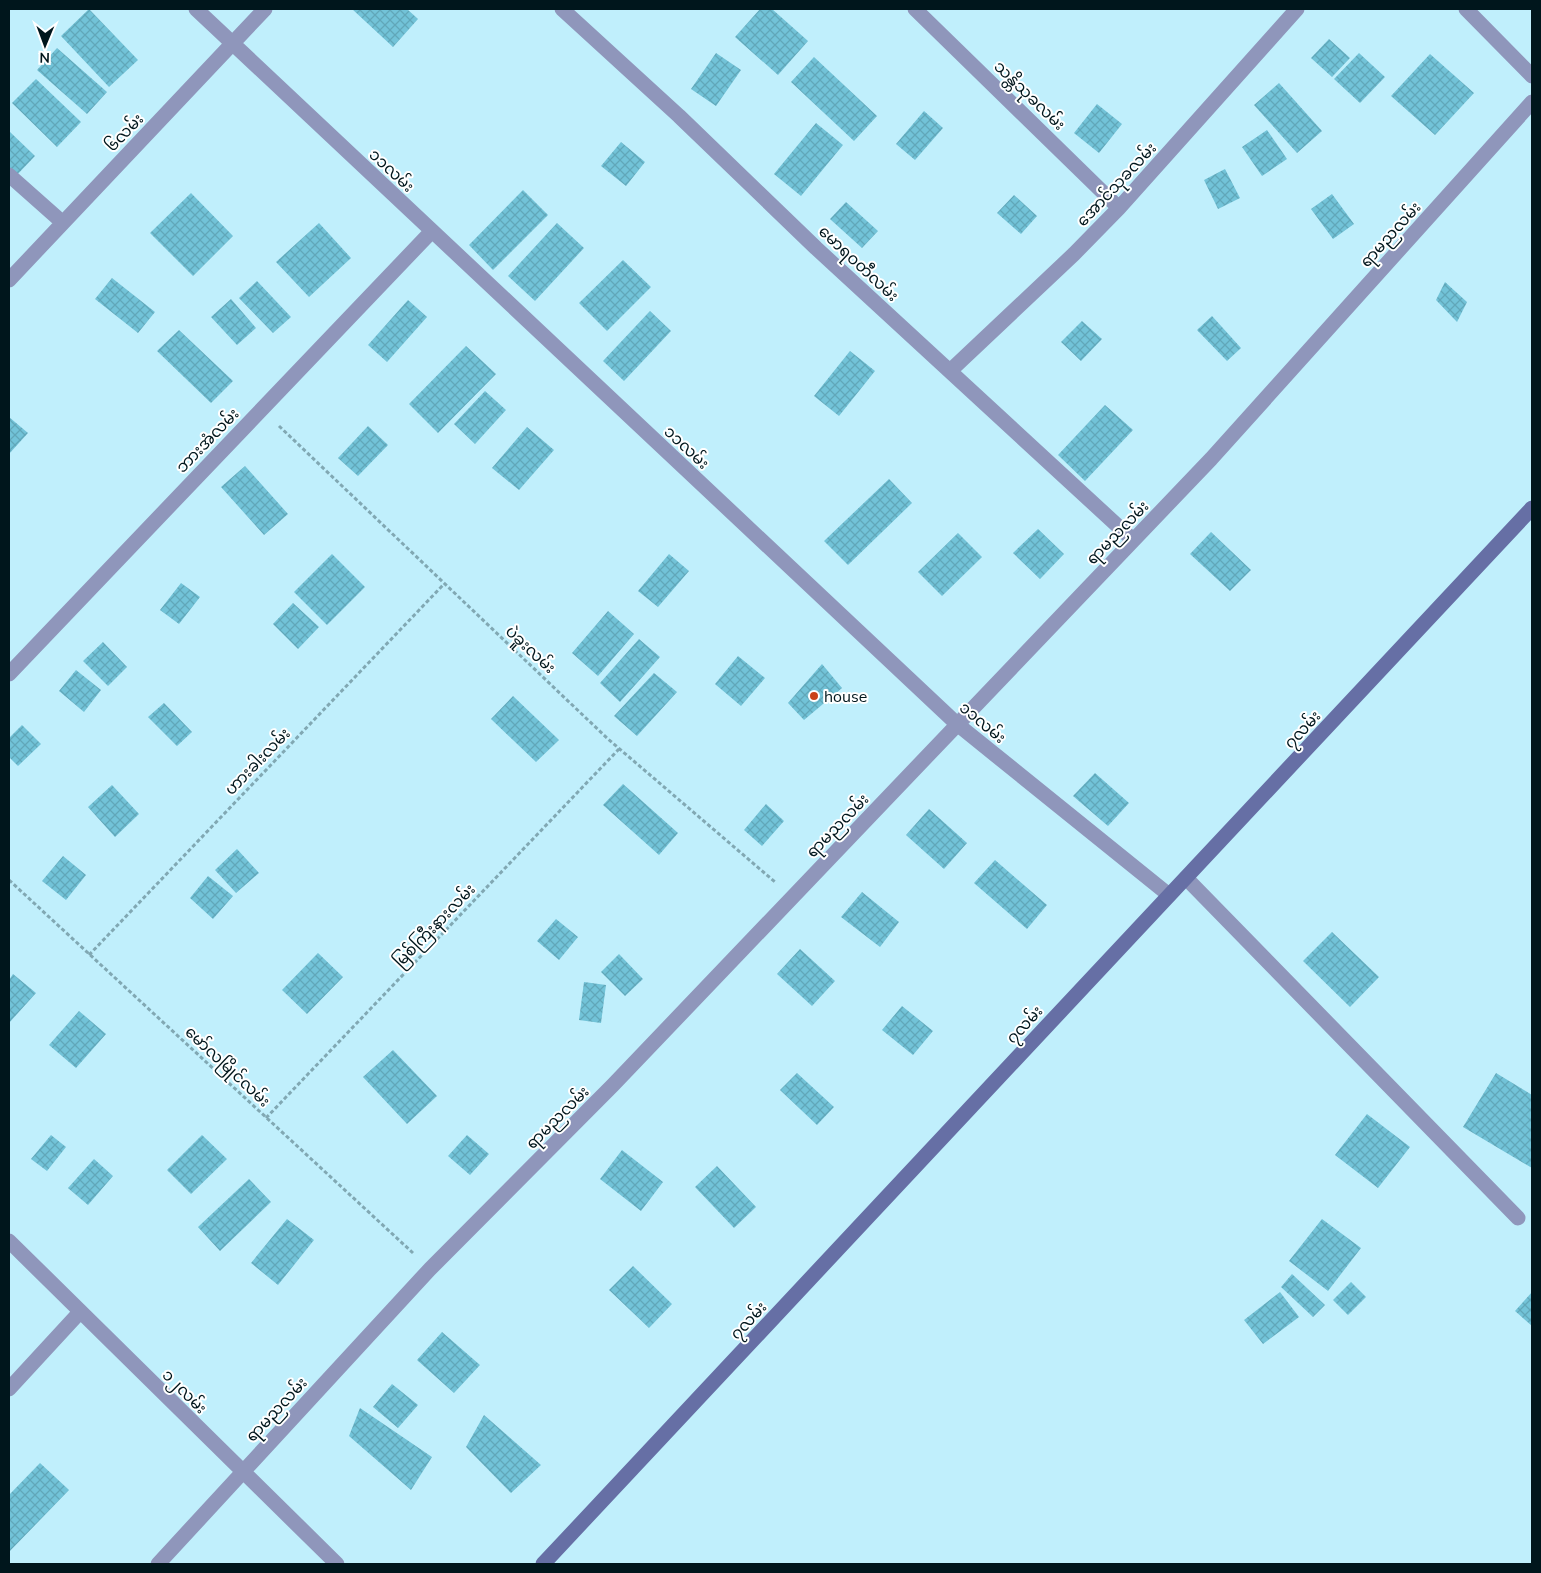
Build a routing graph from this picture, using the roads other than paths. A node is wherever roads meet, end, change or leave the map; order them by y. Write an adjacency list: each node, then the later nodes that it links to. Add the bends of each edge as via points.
1 (196, 9): 7 (street, ၁၁လမ်း)
2 (265, 9): 7 (street, ၆လမ်း)
3 (562, 9): 15 (street, မောရဝတီလမ်း)
4 (914, 9): 11 (street, သန္တိသုခလမ်း)
5 (1297, 9): 11 (street, အောင်သုခလမ်း)
6 (1466, 9): 8 (street)
7 (233, 44): 12 (street, ၆လမ်း); 13 (street, ၁၁လမ်း)
8 (1532, 76)
9 (1532, 102): 17 (street, ရာမညလမ်း, via 1211,459)
10 (9, 175): 12 (street)
11 (1119, 208): 15 (street, အောင်သုခလမ်း)
12 (62, 222): 14 (street, ၆လမ်း)
13 (432, 231): 18 (street, ဘားအံလမ်း); 19 (street, ၁၁လမ်း)
14 (9, 280)
15 (950, 371): 17 (street, မောရဝတီလမ်း)
16 (1532, 508): 20 (street, ၇လမ်း)
17 (1133, 540): 19 (street, ရာမညလမ်း)
18 (9, 674)
19 (957, 724): 21 (street, ၁၁လမ်း); 26 (street, ရာမညလမ်း, via 613,1085 430,1269)
20 (1186, 878): 21 (street, ၇လမ်း); 22 (street)
21 (1168, 895): 29 (street, ၇လမ်း)
22 (1518, 1218)
23 (9, 1241): 24 (street, ၁၂လမ်း)
24 (80, 1312): 25 (street); 26 (street, ၁၂လမ်း)
25 (9, 1389)
26 (242, 1471): 27 (street, ရာမညလမ်း); 28 (street, ၁၂လမ်း)
27 (158, 1564)
28 (337, 1564)
29 (543, 1564)

